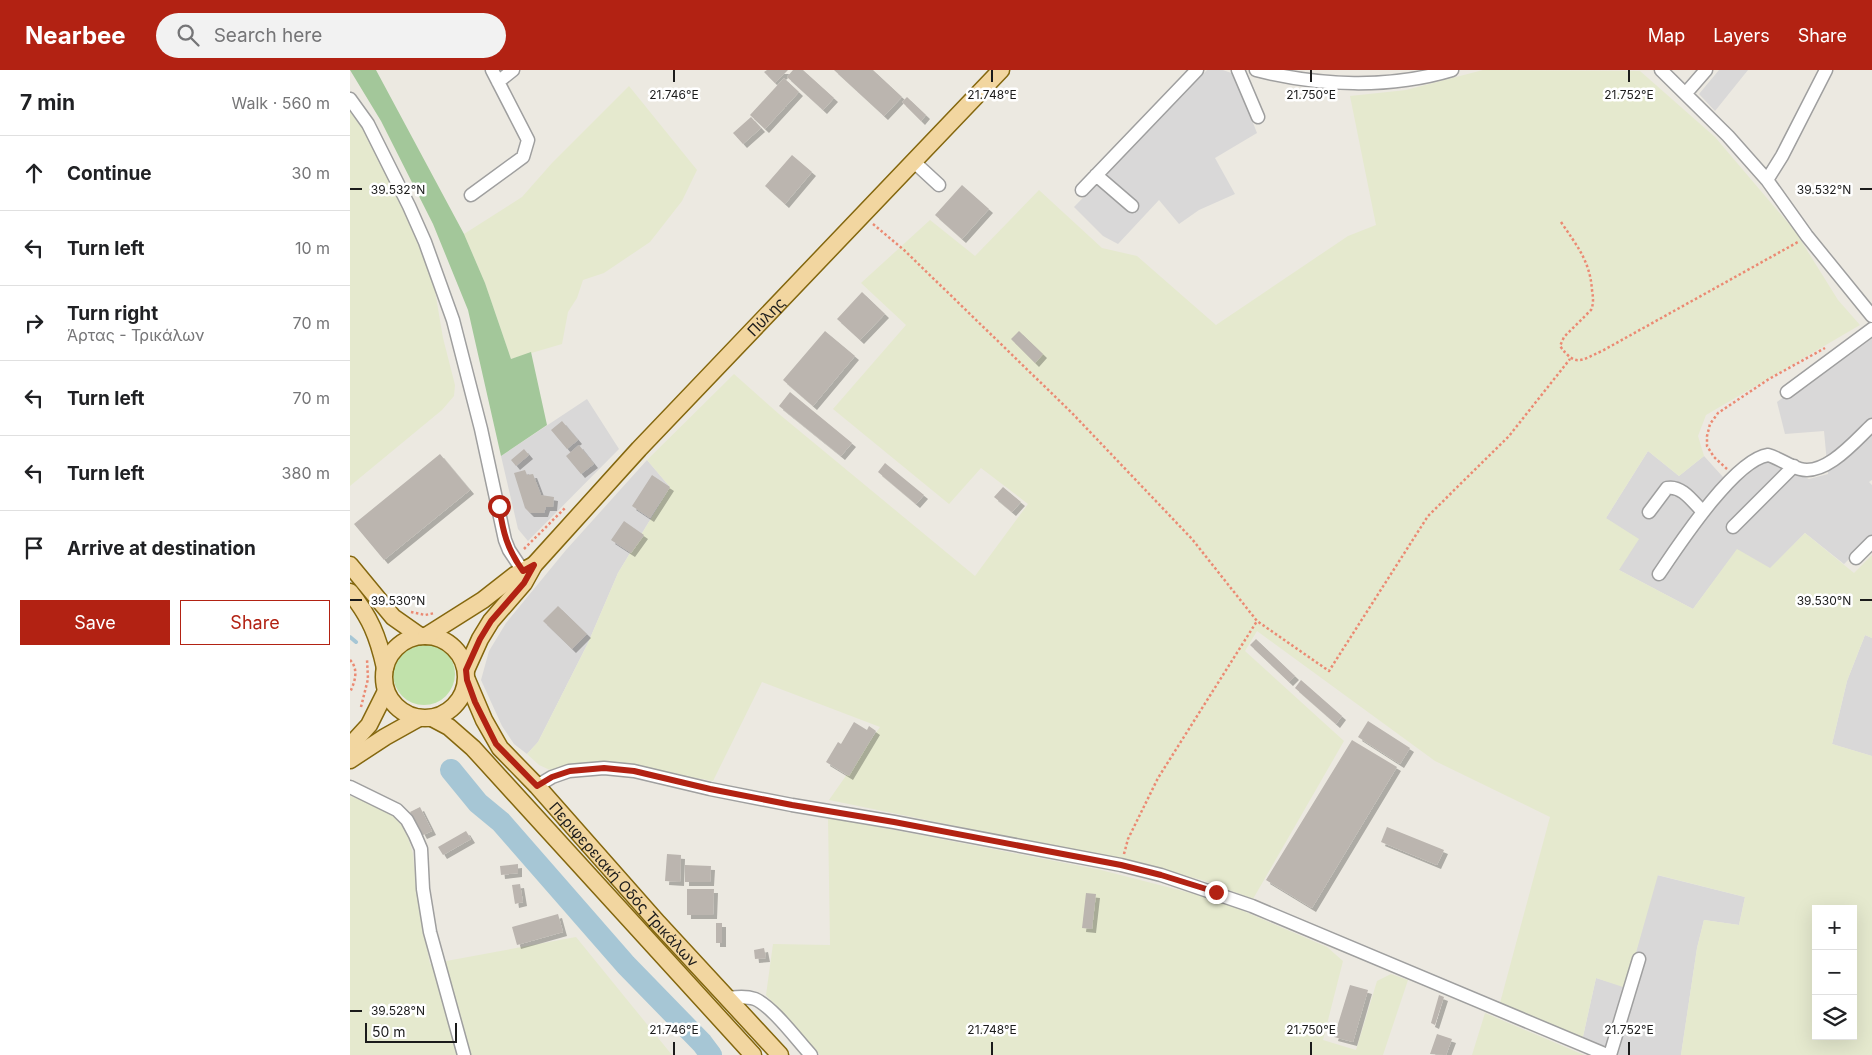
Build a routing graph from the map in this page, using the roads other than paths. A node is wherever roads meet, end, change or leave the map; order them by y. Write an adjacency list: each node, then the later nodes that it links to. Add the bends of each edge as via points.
1 (492, 70): 11 (street)
2 (512, 70): 11 (street)
3 (1002, 70): 15 (main road, Πύλης)
4 (1197, 70): 16 (street)
5 (1238, 70): 14 (street)
6 (1256, 70): 7 (street, via 1307,80 1348,82 1408,80)
7 (1452, 70)
8 (1661, 70): 12 (street)
9 (1706, 70): 12 (street)
10 (1826, 70): 17 (street)
11 (498, 82): 20 (street, via 528,140 523,157)
12 (1686, 94): 17 (street)
13 (351, 100): 33 (street, via 368,124 425,242 453,320 505,540)
14 (1258, 118)
15 (913, 161): 18 (street); 33 (main road, Πύλης, via 639,449)
16 (1096, 175): 19 (street); 21 (street)
17 (1767, 180): 22 (street, via 1807,236)
18 (939, 186)
19 (1082, 190)
20 (471, 195)
21 (1132, 206)
22 (1872, 316)
23 (1872, 329): 24 (street)
24 (1787, 392)
25 (1872, 425): 26 (street, via 1824,467 1802,470)
26 (1794, 466): 28 (street, via 1776,457 1761,456 1735,476); 29 (street)
27 (1649, 512): 28 (street, via 1667,488 1673,487 1680,489)
28 (1703, 512): 34 (street)
29 (1733, 527)
30 (1872, 542): 31 (street)
31 (1856, 558)
32 (350, 565): 36 (main road, via 393,617)
33 (523, 565): 36 (main road, via 483,600); 38 (main road, via 524,583 491,621)
34 (1659, 574)
35 (350, 592): 37 (main road, via 374,627)
36 (423, 636): 37 (main road, via 397,647); 38 (main road, via 440,638 452,646 461,657)
37 (385, 668): 39 (main road)
38 (466, 675): 40 (main road, via 464,693 456,705 446,714); 43 (main road, Περιφερειακή Οδός Τρικάλων, via 475,702 496,744)
39 (386, 691): 40 (main road, via 399,709 408,715); 41 (main road, via 369,725)
40 (426, 718): 42 (main road, via 385,736); 48 (main road, Περιφερειακή Οδός Τρικάλων, via 449,727 473,748)
41 (350, 746)
42 (350, 760)
43 (537, 786): 46 (main road, Περιφερειακή Οδός Τρικάλων); 51 (street, via 570,771 604,768 634,771 710,789 1161,875 1252,906)
44 (350, 787): 47 (street, via 397,810 407,820 421,849 430,932)
45 (1639, 958): 51 (street)
46 (728, 998): 49 (main road, Περιφερειακή Οδός Τρικάλων); 50 (street, via 742,996 755,999 768,1008)
47 (464, 1055)
48 (753, 1055)
49 (780, 1055)
50 (811, 1055)
51 (1609, 1055)

